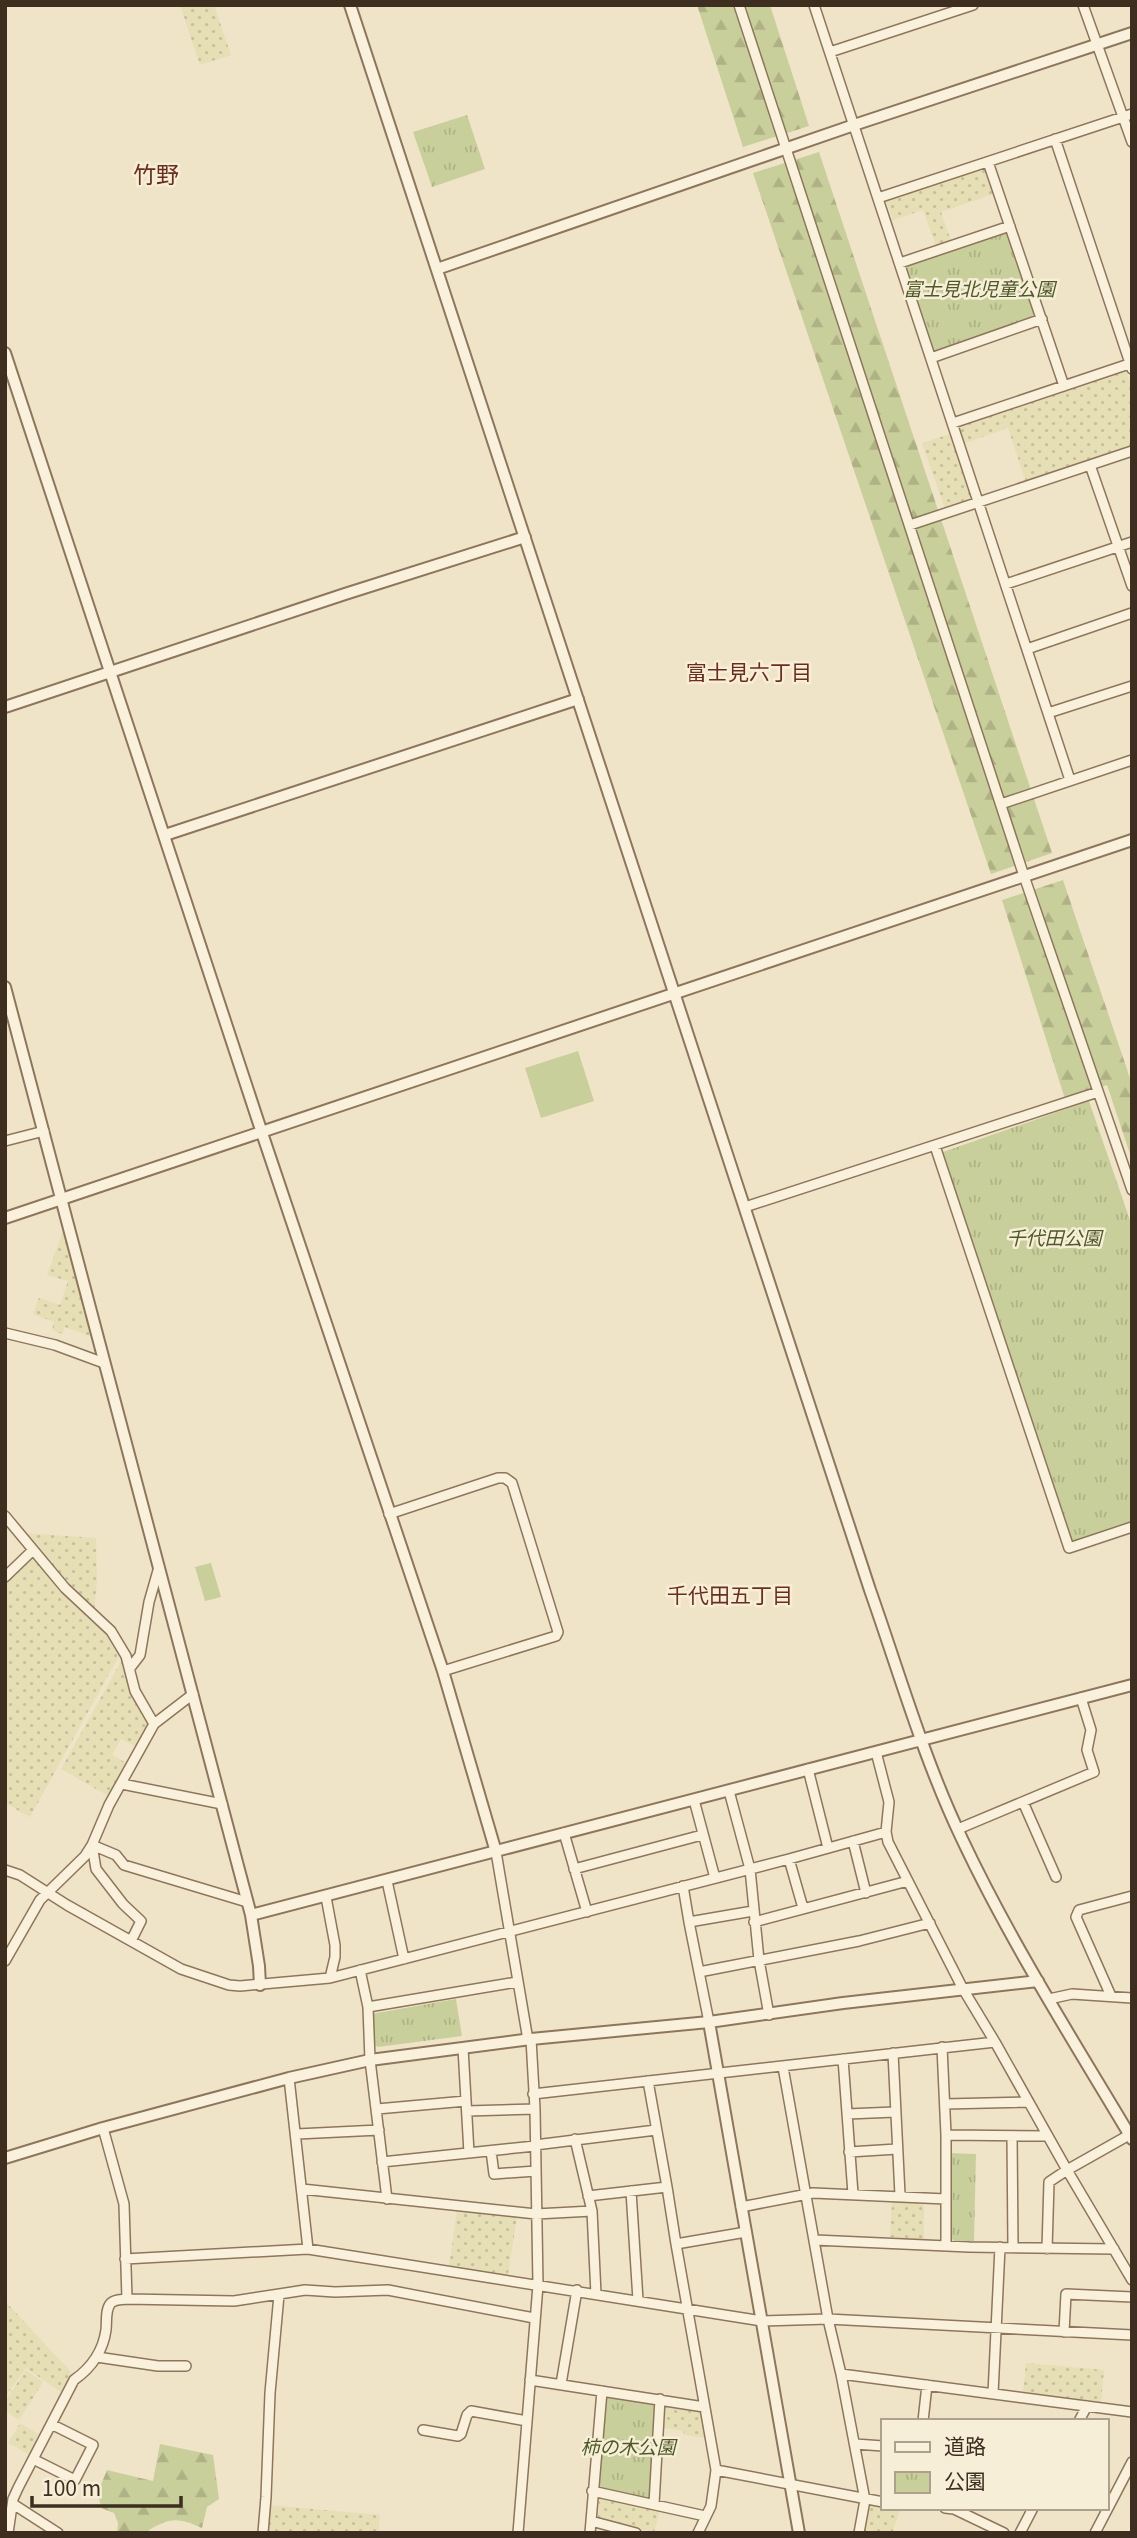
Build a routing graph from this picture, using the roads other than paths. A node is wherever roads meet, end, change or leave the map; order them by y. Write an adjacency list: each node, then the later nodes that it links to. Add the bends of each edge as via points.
1 (350, 5): 20 (street)
2 (740, 5): 15 (street)
3 (814, 5): 10 (street)
4 (937, 5): 7 (street)
5 (973, 5): 7 (street)
6 (1083, 5): 9 (street)
7 (940, 16): 10 (street)
8 (1132, 33): 9 (street)
9 (1097, 45): 11 (street); 12 (street)
10 (830, 52): 12 (street)
11 (1128, 115): 13 (street); 14 (street)
12 (854, 125): 15 (street); 17 (street)
13 (1055, 139): 16 (street); 24 (street)
14 (1132, 142)
15 (788, 148): 20 (street); 30 (street)
16 (988, 162): 17 (street); 18 (street)
17 (878, 198): 19 (street)
18 (1010, 226): 19 (street); 21 (street)
19 (900, 264): 23 (street)
20 (437, 269): 31 (street)
21 (1042, 319): 23 (street); 25 (street)
22 (5, 353): 38 (street)
23 (931, 358): 26 (street)
24 (1131, 365): 25 (street)
25 (1065, 386): 26 (street)
26 (953, 423): 29 (street)
27 (1132, 452): 28 (street)
28 (1090, 465): 29 (street); 33 (street)
29 (979, 503): 30 (street); 34 (street)
30 (910, 525): 45 (street)
31 (525, 537): 38 (street); 40 (street)
32 (1132, 542): 33 (street)
33 (1119, 547): 34 (street); 35 (street)
34 (1006, 584): 37 (street)
35 (1132, 586)
36 (1132, 613): 37 (street)
37 (1027, 649): 42 (street)
38 (111, 673): 41 (street); 46 (street)
39 (1132, 686): 42 (street)
40 (578, 699): 46 (street); 50 (street)
41 (5, 707)
42 (1048, 713): 44 (street)
43 (1132, 760): 44 (street)
44 (1070, 780): 45 (street)
45 (1001, 804): 48 (street)
46 (165, 835): 54 (street)
47 (1132, 840): 48 (street)
48 (1024, 876): 50 (street); 52 (street)
49 (5, 987): 51 (street)
50 (676, 995): 54 (street); 59 (street)
51 (9, 1015): 53 (street)
52 (1098, 1092): 56 (street); 57 (street)
53 (44, 1131): 55 (street); 58 (street)
54 (262, 1133): 58 (street); 63 (street)
55 (5, 1141)
56 (935, 1146): 59 (street); 65 (street, via 1069,1548)
57 (1132, 1190)
58 (62, 1200): 60 (street); 62 (street)
59 (745, 1207): 75 (street)
60 (5, 1218)
61 (5, 1333): 62 (street)
62 (104, 1363): 67 (street)
63 (389, 1514): 70 (street); 70 (street, via 498,1478 512,1483 558,1632)
64 (5, 1516): 66 (street)
65 (1132, 1527)
66 (33, 1550): 68 (street); 69 (street, via 111,1631)
67 (160, 1566): 69 (street, via 140,1655); 72 (street)
68 (5, 1577)
69 (130, 1668): 74 (street, via 135,1691)
70 (443, 1671): 90 (street)
71 (1132, 1685): 73 (street)
72 (193, 1694): 74 (street); 82 (street)
73 (1081, 1698): 75 (street); 81 (street, via 1091,1730 1087,1750 1094,1772)
74 (154, 1724): 78 (street)
75 (922, 1740): 76 (street); 83 (street)
76 (876, 1752): 77 (street); 85 (street, via 889,1802)
77 (808, 1769): 79 (street); 89 (street)
78 (122, 1784): 82 (street); 88 (street)
79 (729, 1791): 80 (street); 93 (street)
80 (694, 1800): 84 (street); 86 (street)
81 (1023, 1802): 83 (street); 95 (street)
82 (222, 1804): 104 (street)
83 (958, 1829): 119 (street)
84 (564, 1832): 90 (street); 92 (street)
85 (886, 1832): 87 (street); 98 (street)
86 (702, 1835): 92 (street); 96 (street)
87 (853, 1841): 89 (street); 101 (street)
88 (92, 1845): 100 (street); 104 (street, via 116,1855 124,1865); 112 (street, via 96,1869 141,1921)
89 (828, 1848): 91 (street)
90 (496, 1852): 97 (street); 111 (street)
91 (789, 1859): 93 (street); 105 (street)
92 (574, 1869): 106 (street)
93 (750, 1869): 96 (street); 108 (street)
94 (5, 1870): 100 (street)
95 (1056, 1877)
96 (715, 1878): 99 (street)
97 (387, 1881): 102 (street); 113 (street)
98 (908, 1881): 101 (street); 110 (street)
99 (683, 1886): 106 (street); 109 (street)
100 (47, 1892): 112 (street); 115 (street)
101 (866, 1893): 105 (street)
102 (326, 1896): 107 (street); 118 (street, via 335,1945)
103 (1132, 1896): 123 (street, via 1079,1910 1076,1917)
104 (247, 1902): 107 (street)
105 (803, 1908): 108 (street)
106 (587, 1912): 111 (street)
107 (251, 1915): 121 (street)
108 (754, 1917): 109 (street); 114 (street)
109 (689, 1922): 117 (street)
110 (930, 1923): 114 (street); 122 (street)
111 (509, 1931): 113 (street); 120 (street)
112 (131, 1941): 121 (street, via 201,1977 229,1985)
113 (404, 1959): 116 (street)
114 (759, 1960): 117 (street); 127 (street)
115 (5, 1961)
116 (360, 1970): 118 (street); 126 (street)
117 (699, 1972): 128 (street)
118 (330, 1978): 121 (street)
119 (1038, 1981): 122 (street); 125 (street)
120 (517, 1982): 126 (street); 129 (street)
121 (260, 1985)
122 (963, 1989): 127 (street); 130 (street)
123 (1111, 1996): 124 (street); 125 (street, via 1072,1994)
124 (1132, 1998)
125 (1049, 1999): 149 (street)
126 (368, 2007): 135 (street)
127 (769, 2015): 128 (street)
128 (709, 2022): 129 (street); 137 (street)
129 (529, 2039): 131 (street); 140 (street)
130 (995, 2042): 132 (street); 142 (street)
131 (463, 2048): 135 (street); 141 (street)
132 (942, 2048): 133 (street); 143 (street)
133 (893, 2053): 134 (street); 147 (street)
134 (842, 2059): 136 (street); 148 (street)
135 (370, 2060): 138 (street); 144 (street)
136 (783, 2067): 137 (street); 172 (street)
137 (719, 2074): 139 (street); 177 (street)
138 (289, 2078): 150 (street); 153 (street)
139 (648, 2081): 140 (street); 152 (street)
140 (533, 2094): 145 (street)
141 (466, 2101): 144 (street); 146 (street)
142 (1028, 2102): 143 (street); 156 (street)
143 (945, 2104): 154 (street)
144 (377, 2109): 151 (street)
145 (535, 2109): 146 (street); 159 (street)
146 (467, 2111): 163 (street)
147 (895, 2112): 148 (street); 160 (street)
148 (847, 2114): 162 (street)
149 (1127, 2121): 157 (street)
150 (103, 2128): 164 (street); 189 (street, via 124,2204)
151 (379, 2130): 153 (street); 165 (street)
152 (656, 2130): 158 (street); 168 (street)
153 (297, 2134): 169 (street)
154 (946, 2135): 155 (street); 176 (street)
155 (1012, 2136): 156 (street); 184 (street)
156 (1048, 2136): 166 (street)
157 (1130, 2137): 166 (street)
158 (575, 2139): 159 (street); 173 (street)
159 (536, 2146): 161 (street); 167 (street)
160 (897, 2149): 162 (street); 174 (street)
161 (491, 2151): 163 (street); 167 (street, via 494,2174)
162 (849, 2152): 171 (street)
163 (469, 2154): 165 (street)
164 (5, 2158)
165 (382, 2162): 175 (street)
166 (1067, 2170): 187 (street, via 1049,2182); 188 (street)
167 (536, 2171): 179 (street)
168 (667, 2186): 170 (street); 182 (street)
169 (302, 2189): 175 (street); 186 (street)
170 (631, 2192): 173 (street); 197 (street)
171 (853, 2194): 172 (street); 174 (street)
172 (806, 2195): 177 (street); 181 (street)
173 (589, 2196): 178 (street)
174 (900, 2196): 176 (street)
175 (387, 2199): 179 (street)
176 (946, 2199): 183 (street)
177 (741, 2207): 180 (street)
178 (592, 2211): 179 (street); 193 (street)
179 (536, 2214): 191 (street)
180 (746, 2232): 182 (street); 201 (street)
181 (815, 2240): 183 (street); 200 (street)
182 (676, 2245): 198 (street)
183 (946, 2246): 185 (street)
184 (1013, 2246): 185 (street); 187 (street)
185 (1000, 2247): 202 (street)
186 (308, 2249): 189 (street); 191 (street)
187 (1047, 2249): 188 (street)
188 (1114, 2249): 190 (street)
189 (125, 2259): 196 (street)
190 (1132, 2280)
191 (538, 2286): 192 (street); 199 (street)
192 (577, 2290): 193 (street); 209 (street)
193 (597, 2294): 197 (street)
194 (279, 2295): 196 (street, via 234,2301); 199 (street, via 305,2290 388,2290); 241 (street)
195 (1132, 2297): 203 (street, via 1066,2294)
196 (127, 2299): 205 (street, via 109,2305)
197 (638, 2300): 198 (street)
198 (688, 2308): 201 (street); 215 (street)
199 (534, 2318): 208 (street)
200 (828, 2319): 201 (street); 202 (street); 207 (street)
201 (762, 2320): 227 (street)
202 (997, 2328): 203 (street); 212 (street)
203 (1064, 2332): 204 (street)
204 (1132, 2335)
205 (97, 2357): 206 (street); 220 (street, via 74,2380)
206 (186, 2367)
207 (841, 2374): 210 (street); 222 (street)
208 (530, 2380): 209 (street); 219 (street)
209 (561, 2384): 211 (street)
210 (927, 2385): 212 (street); 217 (street)
211 (602, 2391): 213 (street); 228 (street)
212 (993, 2393): 214 (street)
213 (660, 2399): 215 (street); 232 (street)
214 (1087, 2406): 216 (street); 218 (street)
215 (704, 2407): 226 (street)
216 (1132, 2412)
217 (923, 2419)
218 (1080, 2419)
219 (527, 2421): 221 (street, via 471,2411 458,2436); 242 (street)
220 (53, 2424): 224 (street); 224 (street, via 93,2445 75,2480)
221 (423, 2430)
222 (855, 2444): 223 (street); 230 (street)
223 (881, 2446)
224 (33, 2459): 229 (street)
225 (1132, 2462): 233 (street)
226 (716, 2470): 227 (street); 237 (street)
227 (792, 2485): 230 (street); 246 (street)
228 (592, 2491): 232 (street); 238 (street)
229 (10, 2500): 239 (street); 240 (street)
230 (865, 2500): 231 (street); 247 (street)
231 (881, 2502)
232 (654, 2504): 237 (street)
233 (1109, 2506)
234 (956, 2510): 248 (street)
235 (1032, 2510): 249 (street)
236 (1107, 2510): 250 (street)
237 (705, 2516): 245 (street)
238 (590, 2521): 243 (street); 244 (street)
239 (8, 2533)
240 (58, 2533)
241 (262, 2533)
242 (518, 2533)
243 (590, 2533)
244 (636, 2533)
245 (698, 2533)
246 (799, 2533)
247 (859, 2533)
248 (1004, 2533)
249 (1020, 2533)
250 (1095, 2533)

